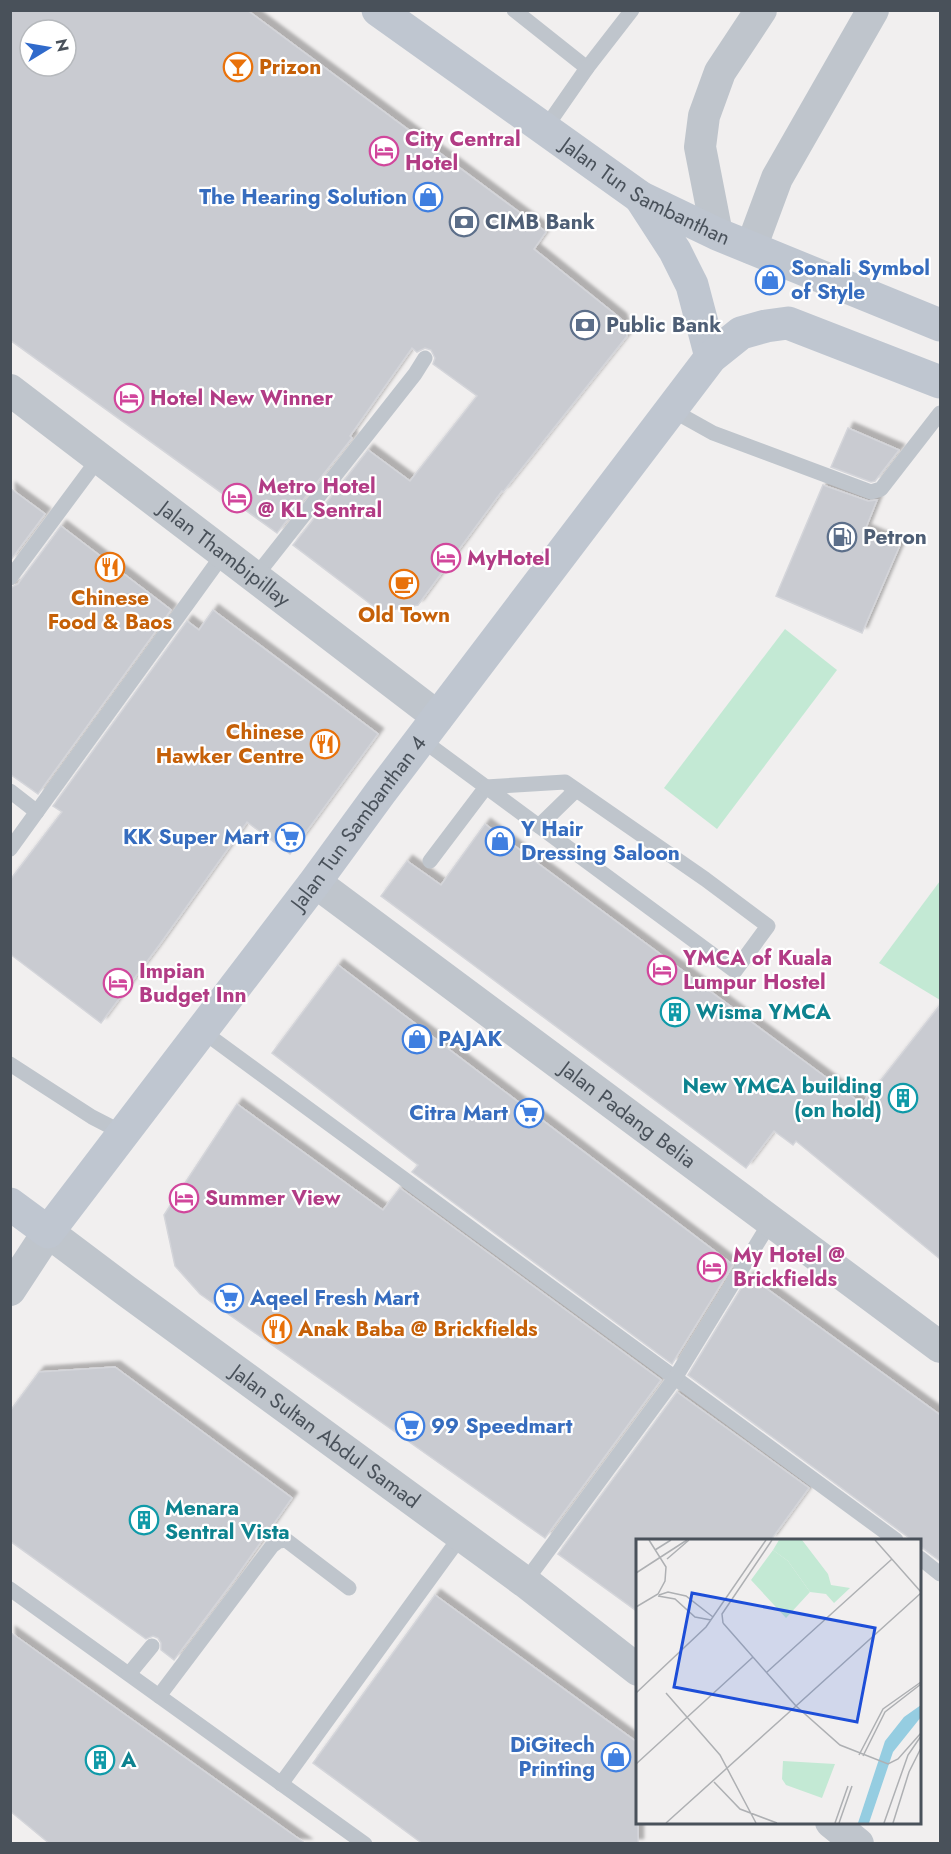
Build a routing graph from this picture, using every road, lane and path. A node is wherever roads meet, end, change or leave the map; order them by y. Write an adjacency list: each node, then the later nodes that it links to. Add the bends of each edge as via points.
1 (514, 10): 6 (lane)
2 (632, 10): 6 (lane)
3 (761, 10): 9 (street, via 720,72 704,116 700,147)
4 (873, 10): 10 (street, via 777,178)
5 (389, 14): 7 (main road, Jalan Tun Sambanthan)
6 (587, 68): 7 (lane)
7 (544, 130): 8 (main road, Jalan Tun Sambanthan)
8 (640, 196): 9 (main road, Jalan Tun Sambanthan); 12 (main road, via 692,285)
9 (717, 234): 10 (main road, Jalan Tun Sambanthan)
10 (751, 248): 11 (main road, Jalan Tun Sambanthan)
11 (940, 325)
12 (711, 357): 14 (main road, via 741,333 788,323); 16 (main road, Jalan Tun Sambanthan 4)
13 (425, 358): 20 (lane)
14 (940, 382)
15 (10, 390): 18 (street, Jalan Thambipillay)
16 (670, 410): 17 (lane, via 713,433 871,492 880,489); 22 (main road, Jalan Tun Sambanthan 4)
17 (940, 412)
18 (99, 458): 19 (street, Jalan Thambipillay); 21 (lane)
19 (224, 553): 20 (street, Jalan Thambipillay); 26 (lane)
20 (255, 577): 22 (street, Jalan Thambipillay)
21 (10, 578)
22 (430, 728): 23 (lane); 30 (main road, Jalan Tun Sambanthan 4)
23 (486, 787): 24 (lane, via 565,782); 27 (lane); 29 (lane)
24 (576, 790): 27 (lane); 27 (lane, via 768,926 735,972)
25 (10, 791): 26 (lane)
26 (37, 812): 28 (lane)
27 (539, 826)
28 (10, 849)
29 (430, 861)
30 (315, 882): 31 (main road, Jalan Tun Sambanthan 4); 35 (street, Jalan Padang Belia)
31 (201, 1030): 33 (main road, Jalan Tun Sambanthan 4); 39 (lane)
32 (10, 1064): 33 (lane)
33 (123, 1133): 36 (main road, Jalan Tun Sambanthan 4)
34 (10, 1204): 36 (main road, Jalan Sultan Abdul Samad)
35 (771, 1221): 38 (street, Jalan Padang Belia); 39 (lane)
36 (48, 1232): 37 (street, Jalan Tun Sambanthan 4); 40 (street, Jalan Sultan Abdul Samad)
37 (10, 1290)
38 (940, 1347)
39 (675, 1378): 41 (lane); 44 (lane)
40 (461, 1536): 44 (street, Jalan Sultan Abdul Samad); 51 (lane)
41 (895, 1539)
42 (921, 1559): 43 (lane)
43 (940, 1574)
44 (525, 1582): 48 (street, Jalan Sultan Abdul Samad)
45 (349, 1588): 50 (lane, via 286,1540 279,1541)
46 (10, 1589): 49 (lane)
47 (152, 1646): 49 (lane)
48 (636, 1668)
49 (129, 1674): 50 (lane)
50 (159, 1696): 51 (lane)
51 (281, 1784): 53 (lane)
52 (833, 1824): 54 (street)
53 (365, 1844)
54 (858, 1844)

